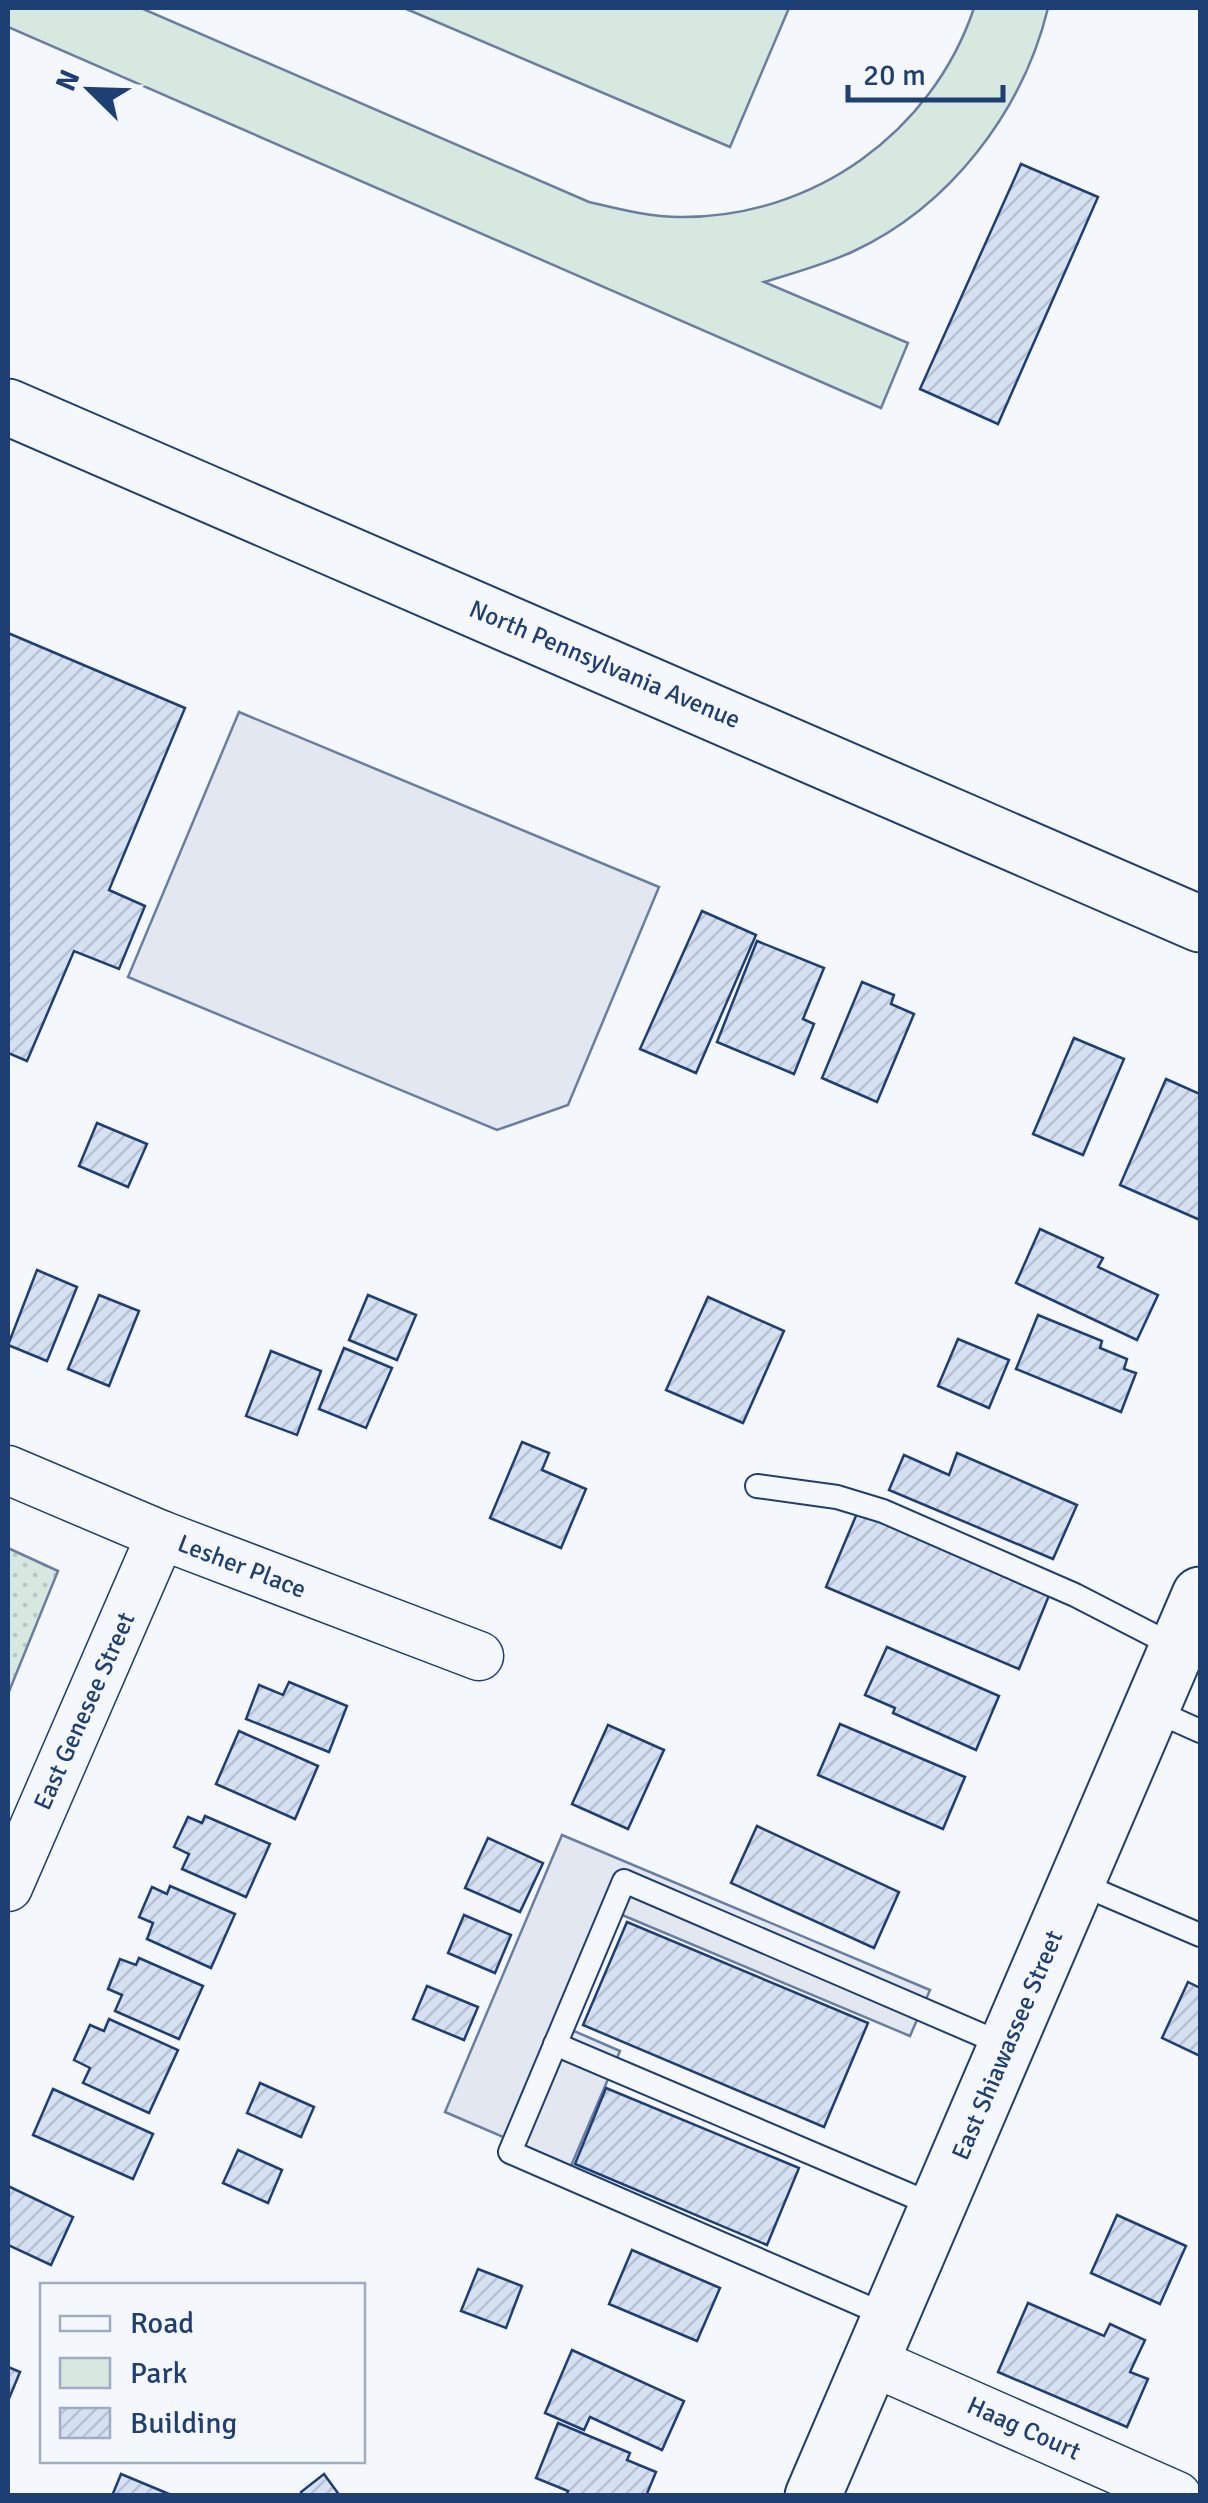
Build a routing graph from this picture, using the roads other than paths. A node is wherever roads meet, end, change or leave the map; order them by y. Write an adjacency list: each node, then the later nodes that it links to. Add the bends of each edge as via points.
1 (8, 407): 2 (main road, North Pennsylvania Avenue)
2 (1200, 924)
3 (8, 1470): 5 (street, Lesher Place)
4 (756, 1486): 7 (lane, via 883,1511)
5 (161, 1535): 8 (street, Lesher Place); 12 (street, East Genesee Street)
6 (1200, 1595): 7 (main road, East Shiawassee Street)
7 (1178, 1648): 9 (main road, East Shiawassee Street)
8 (480, 1656)
9 (1151, 1709): 10 (lane); 11 (main road, East Shiawassee Street)
10 (1200, 1731)
11 (1076, 1882): 13 (lane); 15 (main road, East Shiawassee Street)
12 (8, 1887)
13 (1200, 1935)
14 (556, 2044): 15 (lane, via 624,1881); 16 (lane); 17 (lane, via 510,2152)
15 (1007, 2046): 16 (main road, East Shiawassee Street)
16 (938, 2207): 17 (main road, East Shiawassee Street)
17 (880, 2339): 18 (main road, East Shiawassee Street); 19 (street, Haag Court)
18 (813, 2496)
19 (1177, 2496)

